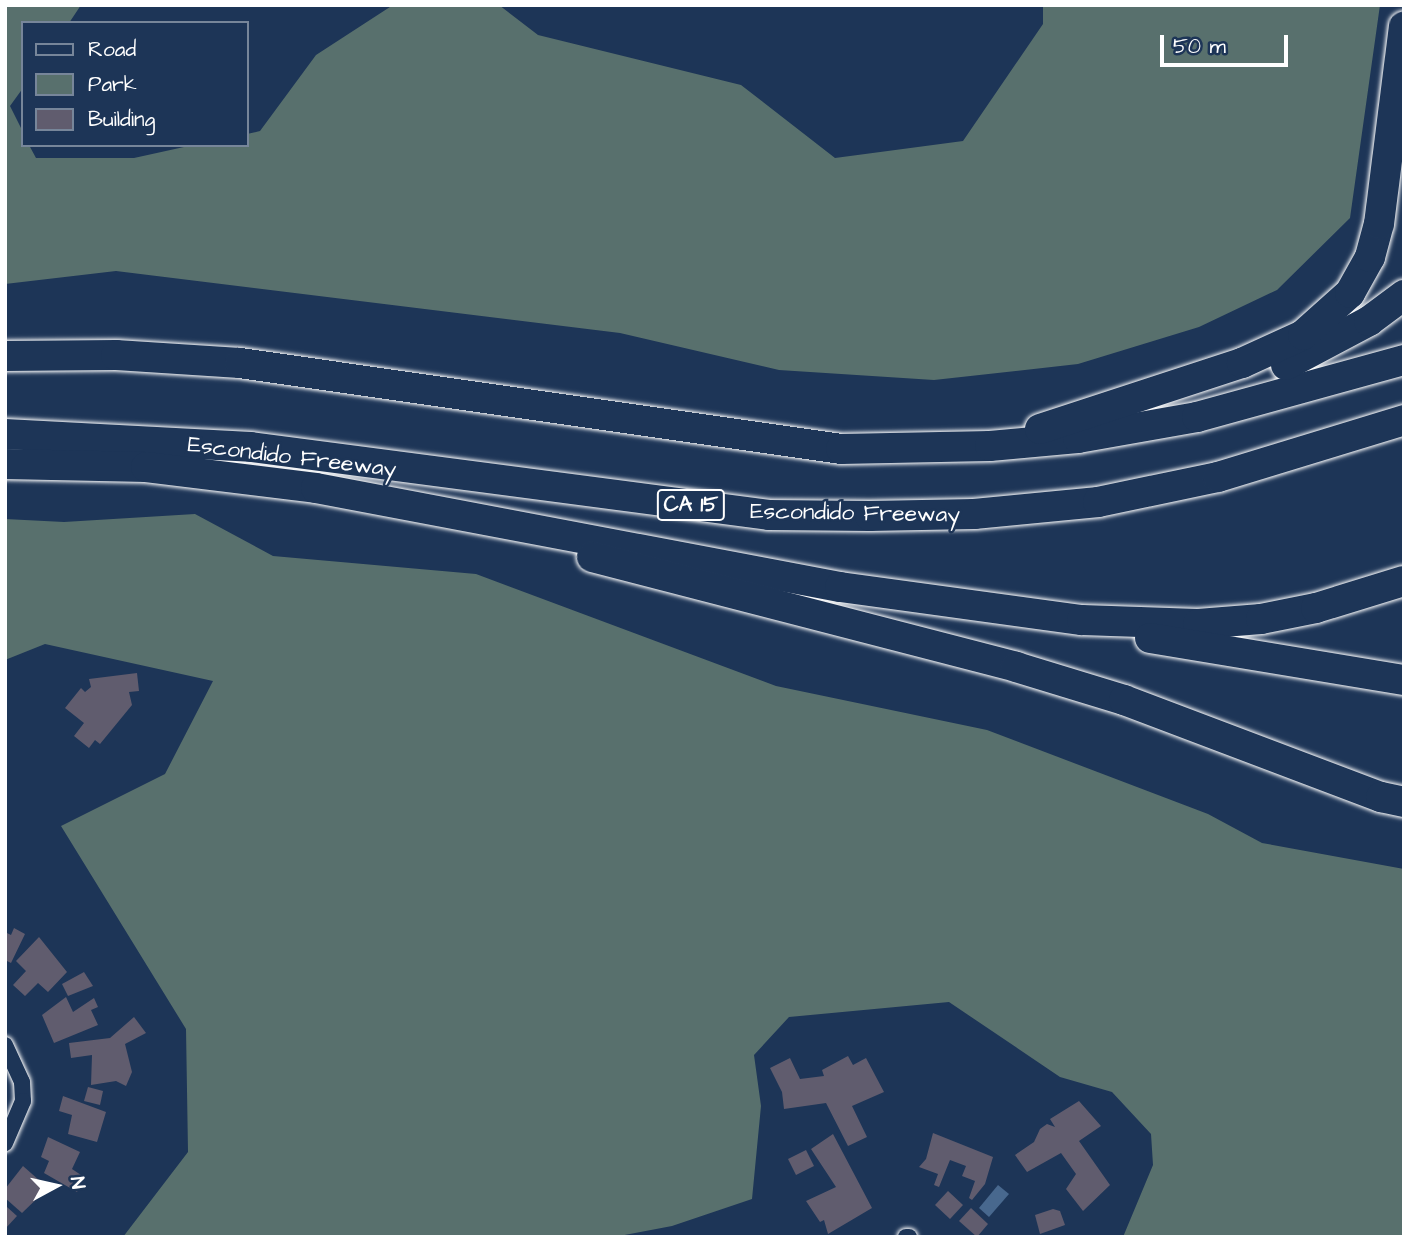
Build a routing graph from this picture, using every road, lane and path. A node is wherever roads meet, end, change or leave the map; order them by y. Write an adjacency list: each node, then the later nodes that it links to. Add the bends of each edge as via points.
1 (1404, 27): 5 (highway, via 1379,224 1370,257 1350,293 1303,335 1242,363)
2 (1404, 295): 5 (highway, via 1369,321 1247,380 1206,392)
3 (5, 356): 8 (highway, via 116,355 240,363 841,449)
4 (1404, 360): 8 (highway, via 1197,417 1079,438)
5 (1112, 405): 8 (highway)
6 (1404, 420): 7 (highway, Escondido Freeway / CA 15, via 1219,477 1098,502 974,514 870,516 769,515 251,447)
7 (5, 434)
8 (990, 446)
9 (5, 464): 10 (highway, via 146,467 316,488)
10 (475, 519): 12 (highway, via 840,587); 14 (highway, via 539,543 1028,670 1125,700)
11 (1396, 584): 12 (highway, via 1316,608 1250,620 1174,624)
12 (1082, 620): 13 (highway, via 1155,639)
13 (1400, 680)
14 (1404, 802)
15 (5, 1045): 16 (street, via 22,1082 23,1101)
16 (5, 1143)

